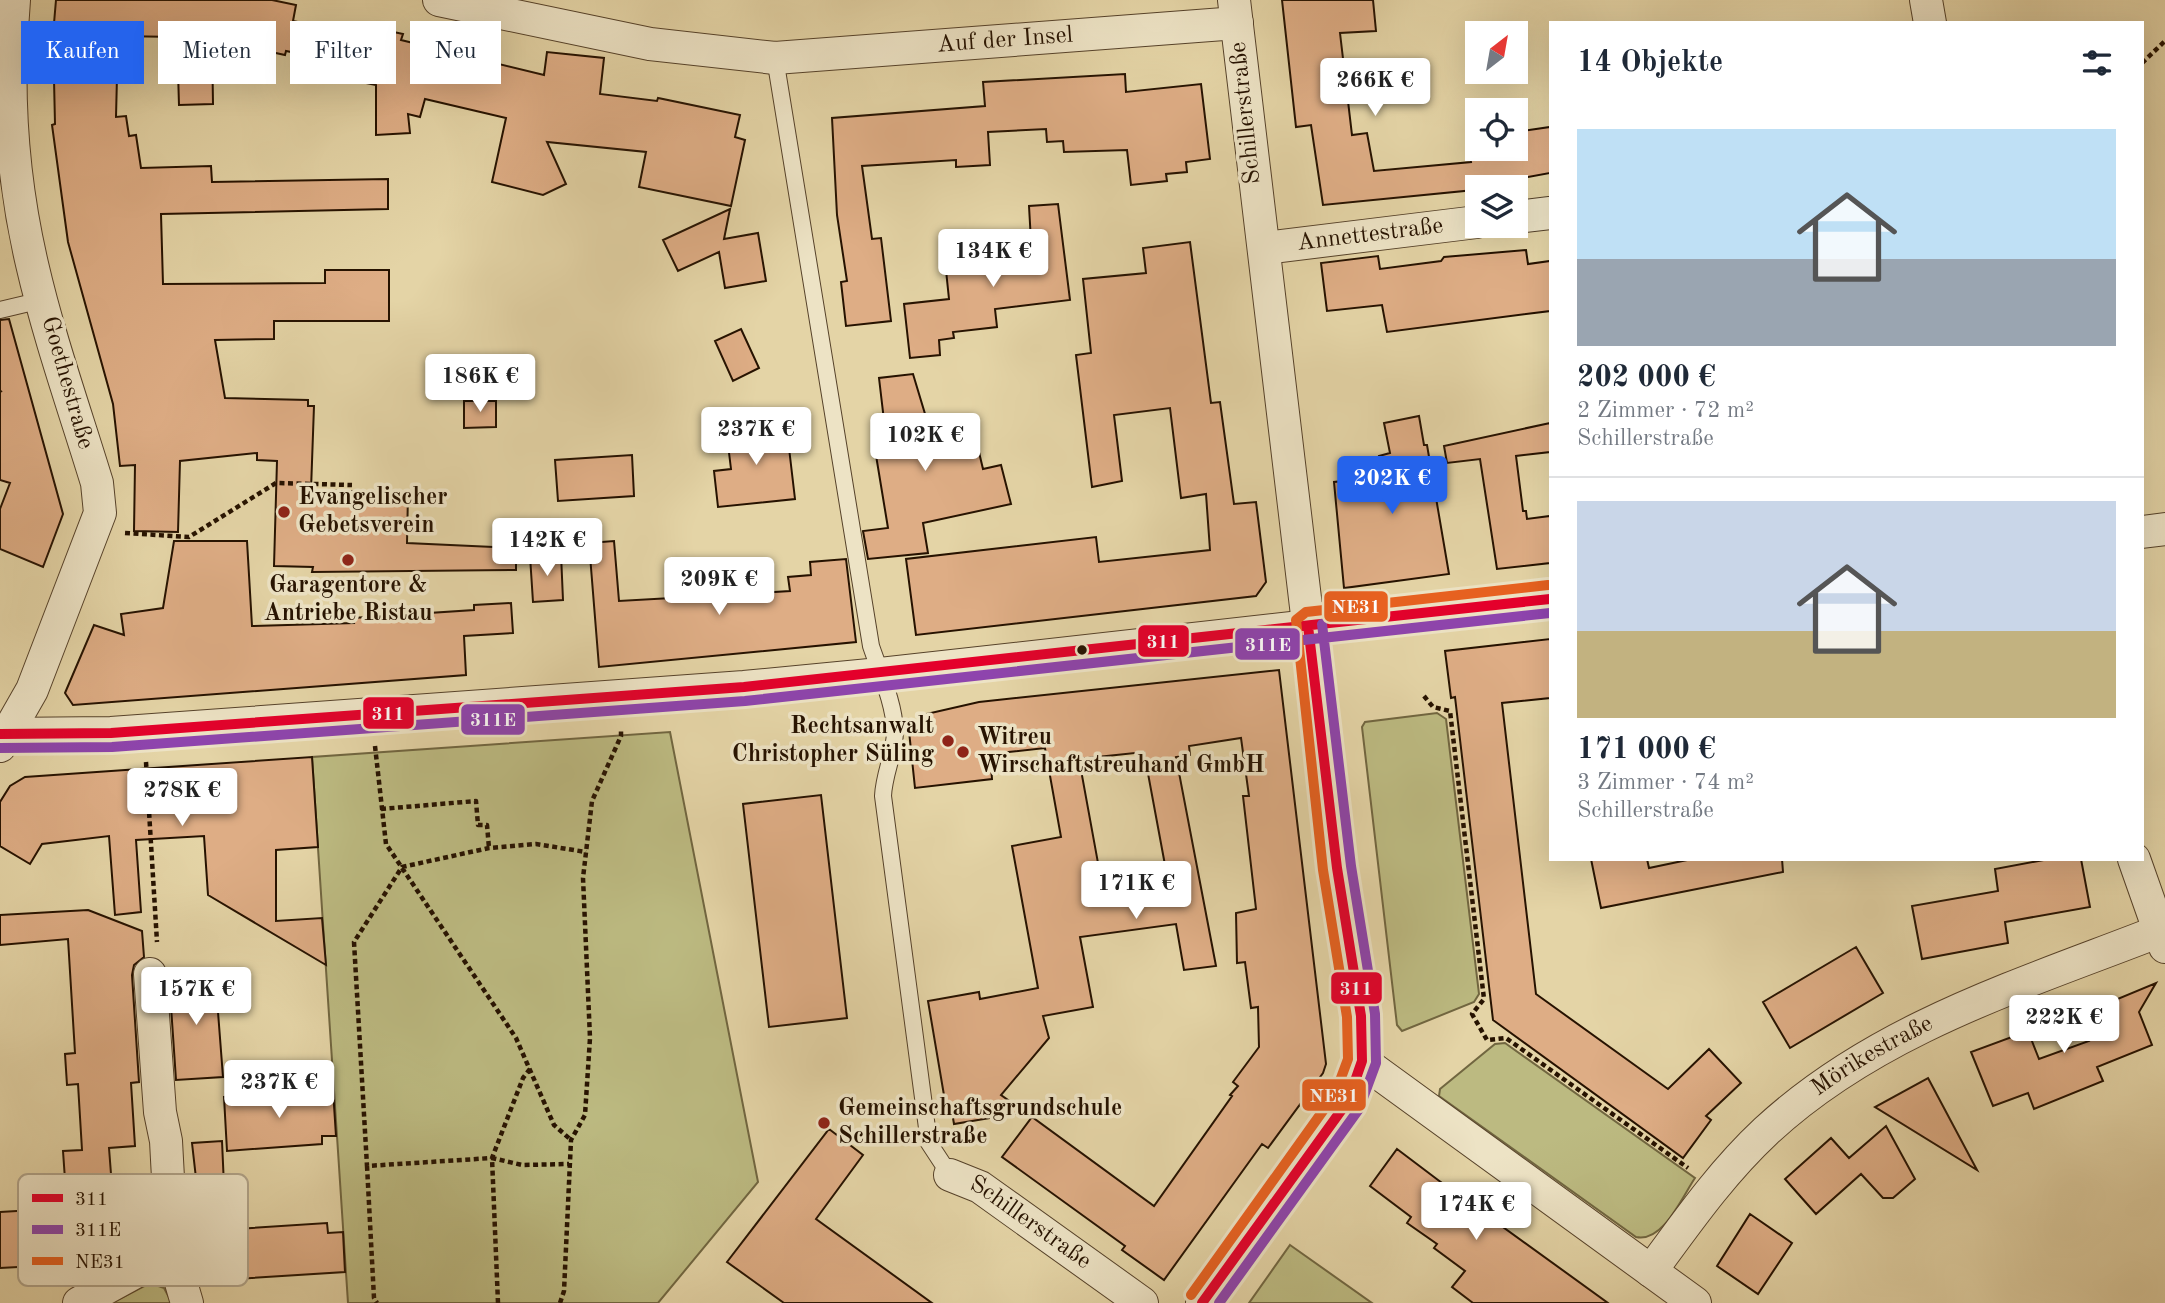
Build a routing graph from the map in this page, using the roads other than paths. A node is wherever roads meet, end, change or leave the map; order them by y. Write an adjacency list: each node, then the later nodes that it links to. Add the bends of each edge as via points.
1 (14, 0): 12 (street, Goethestraße, via 9,85 14,144 32,265)
2 (439, 0): 4 (street, Auf der Insel)
3 (1926, 0): 6 (street)
4 (529, 8): 7 (street, Auf der Insel, via 650,44)
5 (1235, 11): 7 (street, Auf der Insel); 11 (street, Schillerstraße)
6 (1930, 21)
7 (775, 58): 18 (lane, via 871,646)
8 (1549, 213): 9 (street)
9 (1528, 216)
10 (1465, 223): 11 (street, Annettestraße)
11 (1264, 248): 17 (street, Schillerstraße)
12 (42, 300): 13 (lane); 19 (street, Goethestraße, via 100,498 97,528 32,690)
13 (0, 310)
14 (2165, 530): 15 (street)
15 (2144, 532)
16 (1549, 599): 17 (street)
17 (1308, 626): 18 (street); 23 (street, Schillerstraße, via 1337,868 1361,1016)
18 (880, 674): 19 (street); 25 (lane, via 891,702 895,731 883,796 907,997 929,1143)
19 (2, 738)
20 (2135, 861): 21 (street)
21 (2161, 939): 26 (street, Mörikestraße, via 1936,1019 1878,1048 1766,1131 1715,1186)
22 (150, 974): 24 (street)
23 (1362, 1061): 26 (street); 32 (street, Schillerstraße, via 1348,1101)
24 (168, 1174)
25 (950, 1175): 31 (street, Schillerstraße, via 980,1187)
26 (1651, 1271): 33 (street)
27 (110, 1286): 29 (street)
28 (182, 1286): 30 (street)
29 (79, 1303)
30 (187, 1303)
31 (1142, 1303)
32 (1202, 1303)
33 (1695, 1303)

